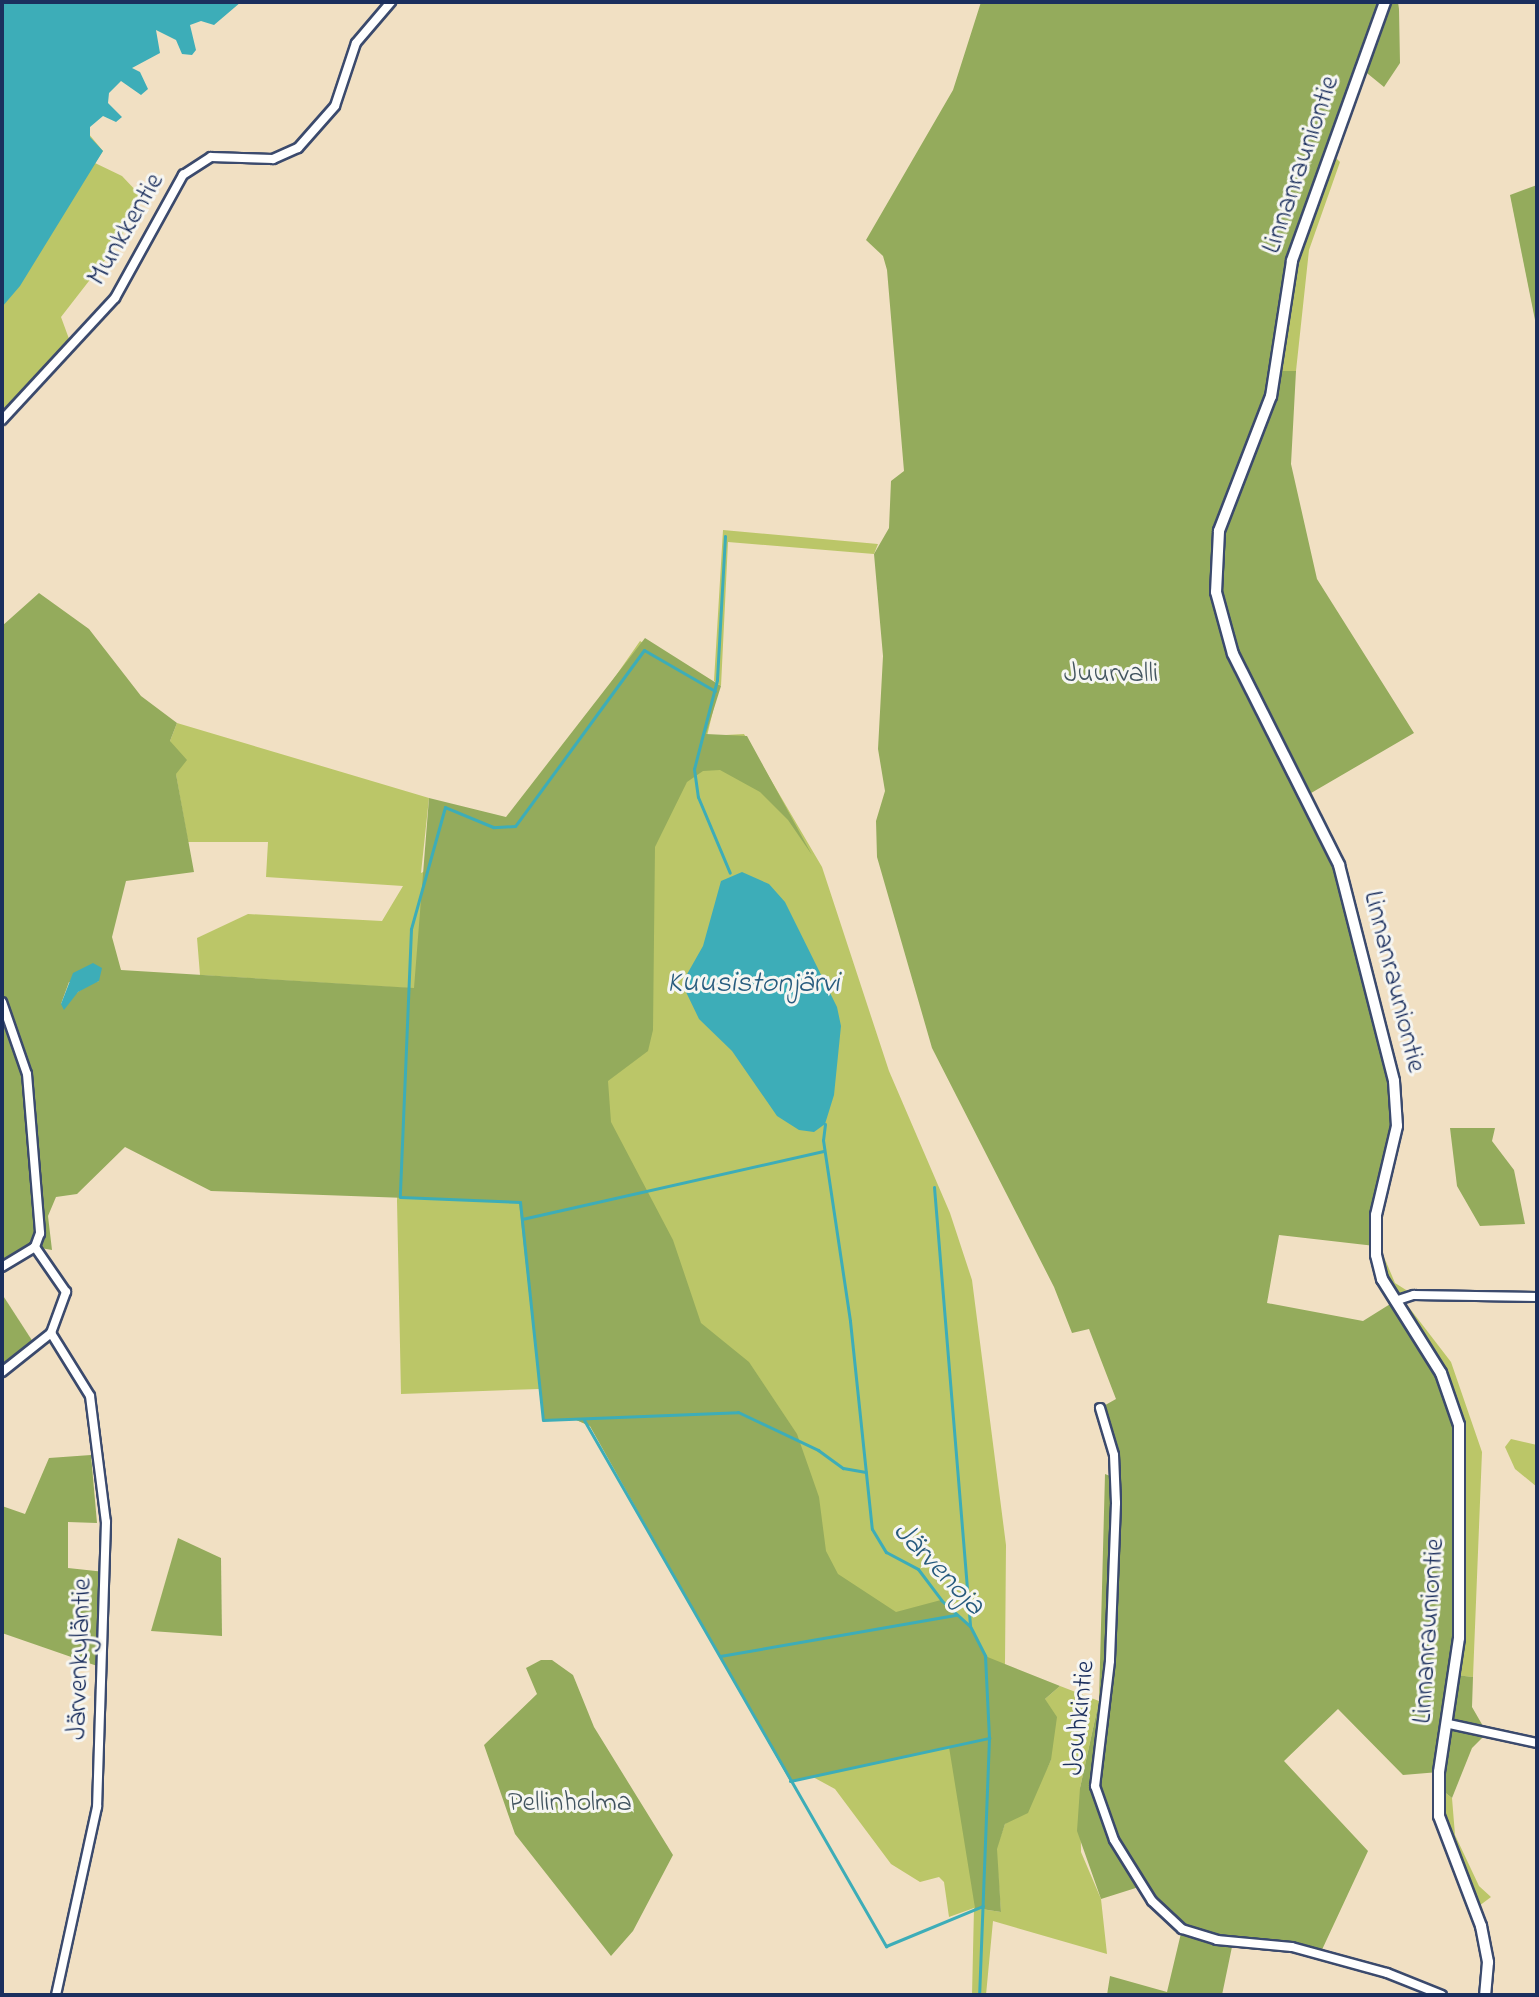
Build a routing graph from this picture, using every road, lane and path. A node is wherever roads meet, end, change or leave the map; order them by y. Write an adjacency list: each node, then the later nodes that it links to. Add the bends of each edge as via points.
1 (391, 2): 3 (street, Munkkentie, via 356,43 335,106 298,148 273,159 211,157 183,175 115,298)
2 (1385, 2): 8 (street, Linnanrauniontie, via 1292,261 1277,371 1219,531 1215,572 1224,631 1332,847 1360,942 1395,1092 1395,1140 1374,1237 1382,1279)
3 (2, 420)
4 (2, 1002): 5 (street, via 27,1074 40,1233)
5 (35, 1247): 6 (street); 9 (street, via 66,1292)
6 (2, 1267)
7 (1537, 1297): 8 (street, via 1414,1295)
8 (1395, 1301): 12 (street, Linnanrauniontie, via 1441,1373 1459,1425 1460,1604)
9 (51, 1333): 10 (street); 14 (street, Järvenkyläntie, via 90,1396 106,1522 97,1807)
10 (2, 1372)
11 (1100, 1408): 15 (street, Jouhkintie, via 1114,1455 1116,1503 1110,1661 1095,1786 1114,1840 1152,1901 1182,1929 1217,1940 1292,1947 1387,1973)
12 (1449, 1724): 13 (street); 16 (street, Linnanrauniontie, via 1439,1772 1439,1816 1481,1926 1488,1962)
13 (1537, 1743)
14 (56, 1995)
15 (1442, 1995)
16 (1485, 1995)

